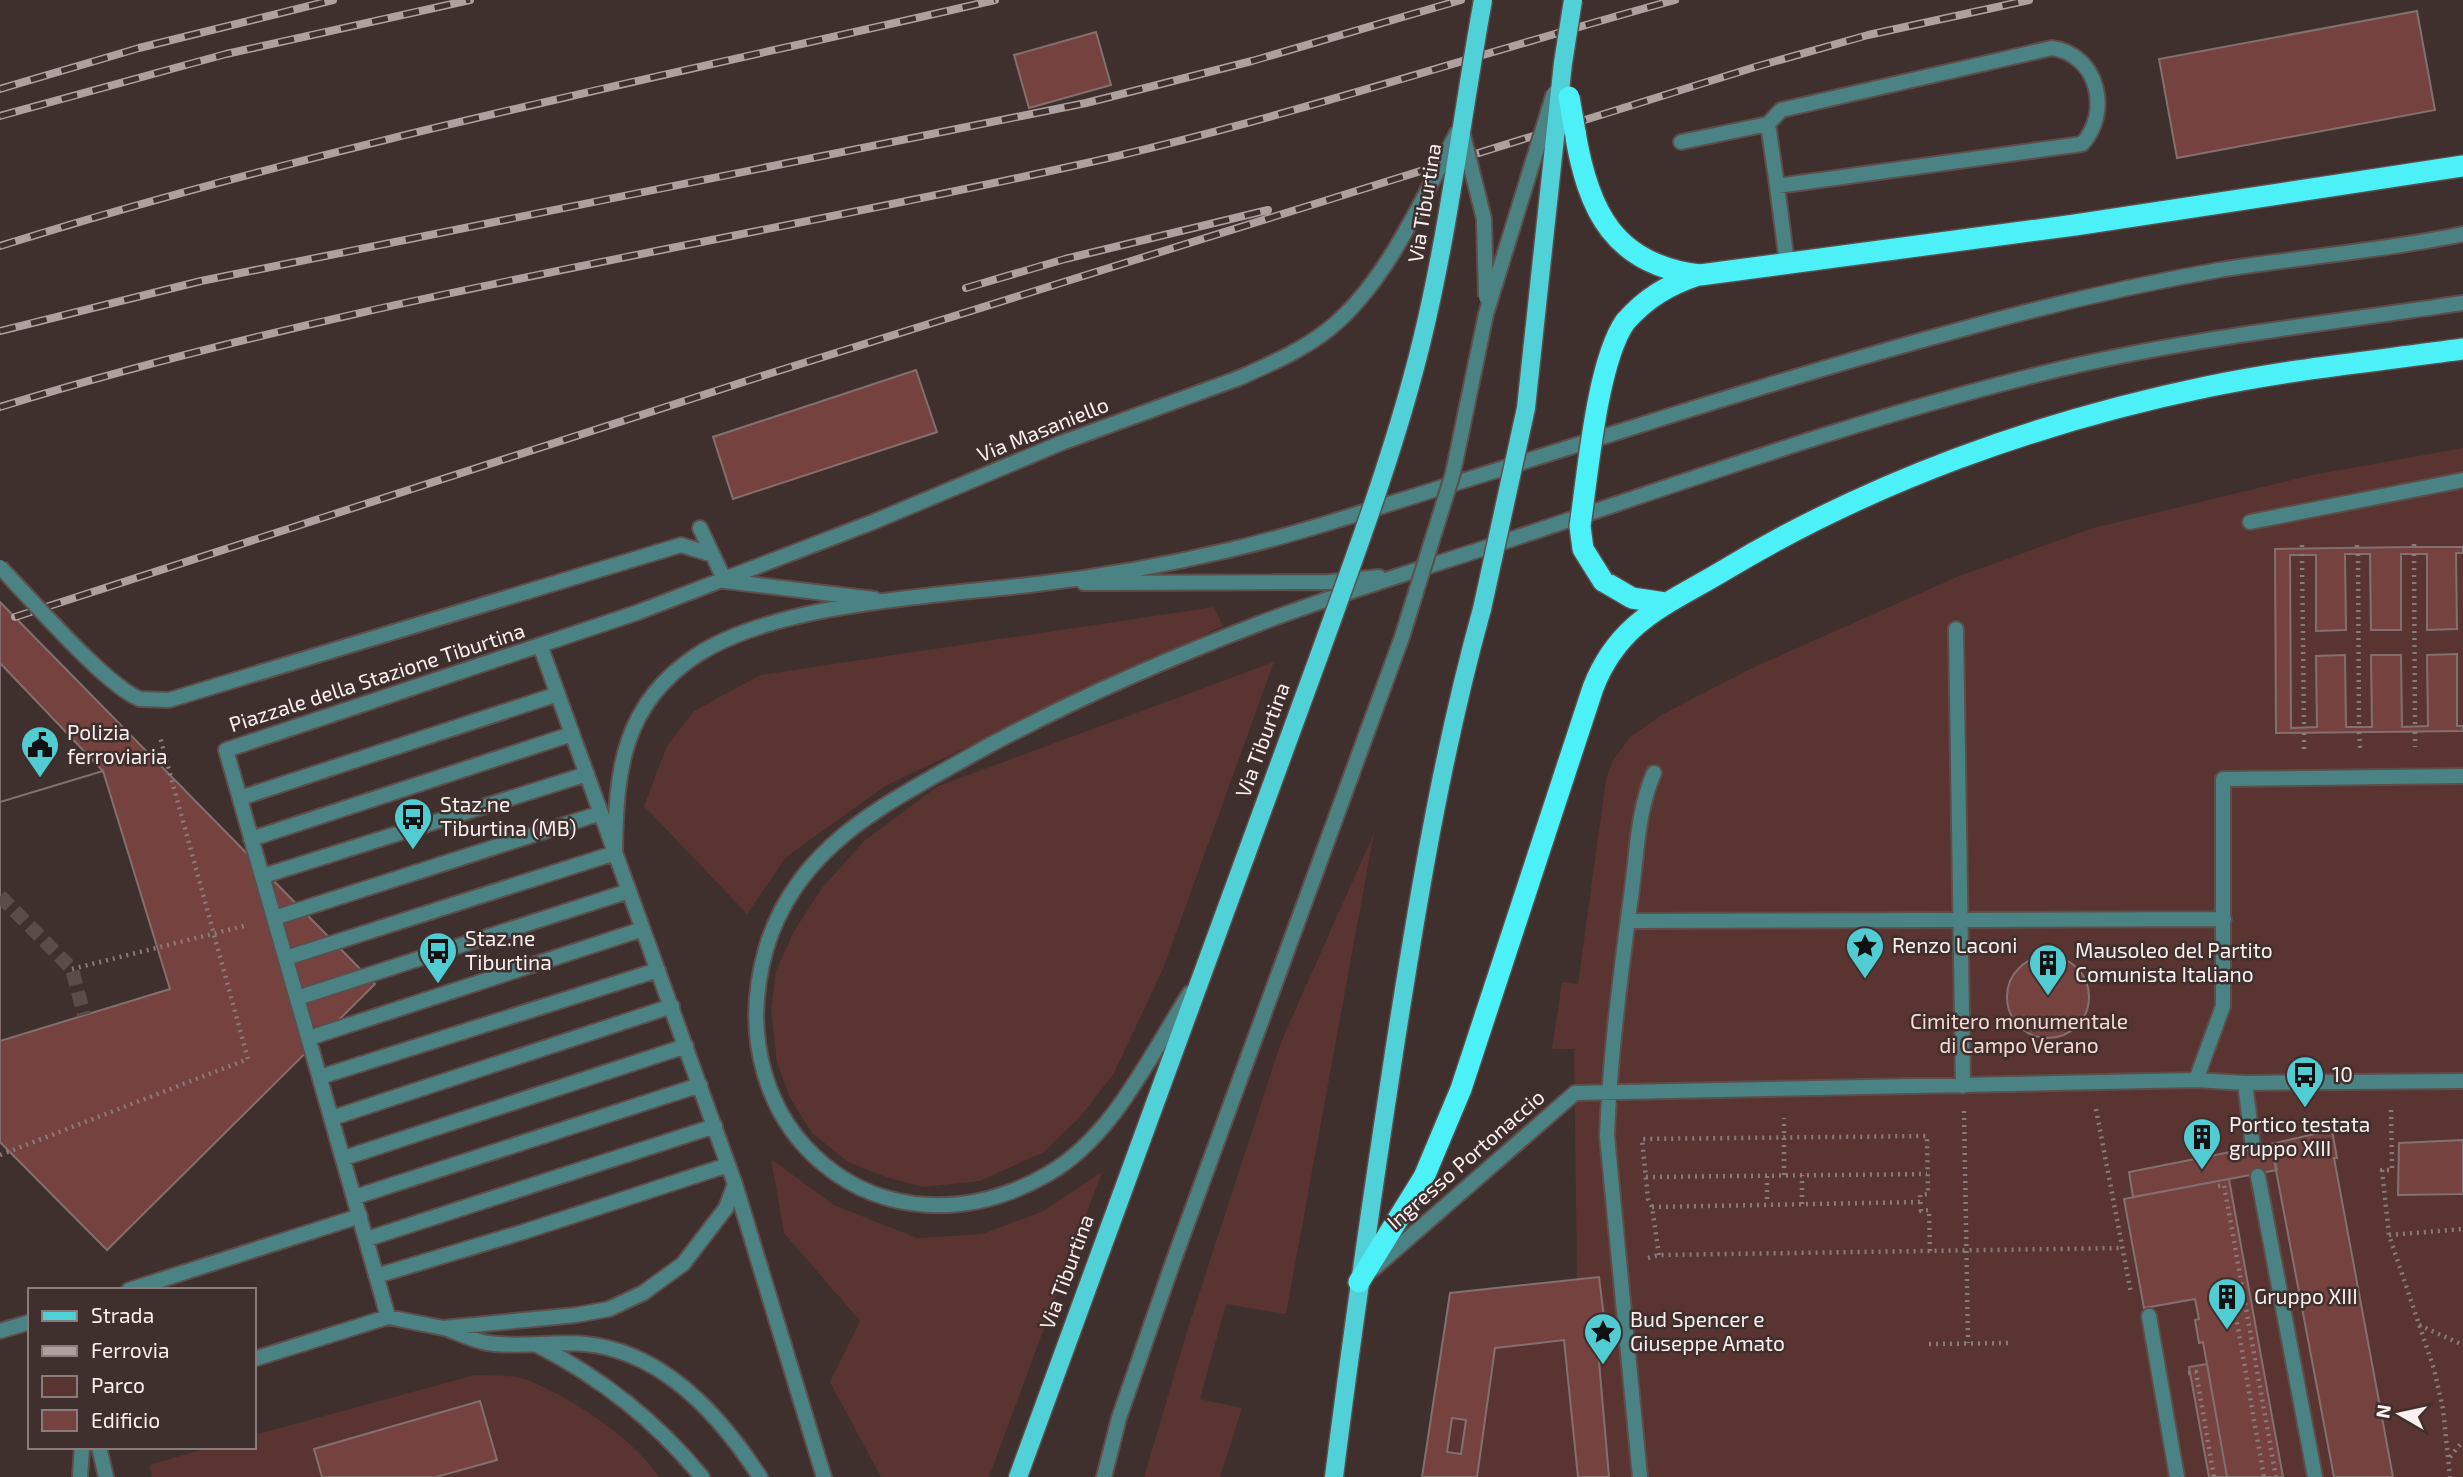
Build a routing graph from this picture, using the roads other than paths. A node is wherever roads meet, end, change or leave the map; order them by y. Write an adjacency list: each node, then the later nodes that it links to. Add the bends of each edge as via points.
1 (1483, 0): 5 (main road, Via Tiburtina, bridge)
2 (1573, 0): 3 (main road, bridge)
3 (1563, 63): 11 (highway, bridge, via 1591,194 1612,234 1631,252 1656,265); 13 (street, bridge); 68 (main road, bridge, via 1526,408 1446,751 1419,892)
4 (1768, 124): 6 (street); 8 (street); 8 (street, via 1781,110 2052,48 2080,57 2093,76 2095,121 2093,133 2082,145)
5 (1461, 127): 13 (street, bridge, via 1484,219); 21 (street, Via Masaniello, bridge, via 1404,233 1365,291 1330,328 1307,344 1239,378 1061,443); 45 (main road, Via Tiburtina, bridge, via 1435,284 1409,392 1319,656)
6 (1681, 142)
7 (2463, 166): 10 (highway)
8 (1777, 186): 10 (street)
9 (2463, 234): 22 (street, via 2218,271 2052,306 1846,363 1227,551)
10 (1787, 264): 11 (highway)
11 (1700, 275): 24 (highway, bridge, via 1645,301 1615,336 1580,526 1583,549 1603,582 1632,598)
12 (2463, 303): 20 (street, via 2218,338 2047,372 1859,424)
13 (1486, 314): 85 (street, bridge, via 1453,472 1402,637 1173,1262 1119,1418)
14 (2463, 349): 24 (highway, via 2208,386 2079,418 1929,470 1864,498 1788,534)
15 (2463, 480): 16 (street)
16 (2250, 522)
17 (700, 528): 18 (street)
18 (710, 554): 19 (street, bridge, via 681,545 154,702 128,694 106,675); 21 (street)
19 (0, 567)
20 (1411, 573): 22 (street, via 1329,582); 45 (street, via 1258,624 1039,719 848,831 806,872 777,917 756,992 757,1044 781,1114 804,1145 834,1173 865,1190 905,1201 936,1206 974,1201 1011,1191 1052,1172 1088,1142 1118,1107)
21 (725, 580): 23 (street); 26 (street, Via Masaniello)
22 (1045, 583): 23 (street)
23 (889, 601): 35 (street, via 782,620 744,632 678,669 645,702 622,758)
24 (1665, 603): 68 (highway, via 1625,634 1599,672 1461,1089 1424,1177)
25 (1956, 629): 41 (street)
26 (540, 645): 27 (street, Piazzale della Stazione Tiburtina); 32 (street, Piazzale della Stazione Tiburtina, via 226,750)
27 (558, 694): 28 (street, Piazzale della Stazione Tiburtina); 32 (street)
28 (572, 734): 30 (street, Piazzale della Stazione Tiburtina); 34 (street)
29 (1654, 773): 40 (street, via 1643,807)
30 (587, 774): 33 (street, Piazzale della Stazione Tiburtina); 36 (street)
31 (2463, 776): 39 (street, via 2223,779)
32 (240, 798): 34 (street, Piazzale della Stazione Tiburtina)
33 (601, 813): 35 (street, Piazzale della Stazione Tiburtina); 38 (street)
34 (251, 839): 36 (street, Piazzale della Stazione Tiburtina)
35 (615, 853): 37 (street, Piazzale della Stazione Tiburtina); 43 (street)
36 (262, 876): 38 (street, Piazzale della Stazione Tiburtina)
37 (629, 891): 42 (street, Piazzale della Stazione Tiburtina); 46 (street)
38 (274, 918): 43 (street, Piazzale della Stazione Tiburtina)
39 (2224, 919): 41 (street); 51 (street, via 2223,1006)
40 (1628, 921): 41 (street); 56 (street)
41 (1962, 923): 55 (street)
42 (643, 929): 44 (street, Piazzale della Stazione Tiburtina); 48 (street)
43 (286, 958): 46 (street, Piazzale della Stazione Tiburtina)
44 (658, 970): 47 (street, Piazzale della Stazione Tiburtina); 50 (street)
45 (1198, 980): 84 (main road, Via Tiburtina)
46 (297, 998): 48 (street, Piazzale della Stazione Tiburtina)
47 (672, 1006): 49 (street, Piazzale della Stazione Tiburtina); 57 (street)
48 (309, 1038): 50 (street, Piazzale della Stazione Tiburtina)
49 (686, 1046): 54 (street, Piazzale della Stazione Tiburtina); 60 (street)
50 (320, 1077): 57 (street, Piazzale della Stazione Tiburtina)
51 (2196, 1080): 53 (street, Ingresso Portonaccio); 55 (street, Ingresso Portonaccio)
52 (2463, 1081): 53 (street, Ingresso Portonaccio)
53 (2245, 1083): 59 (street)
54 (700, 1085): 58 (street, Piazzale della Stazione Tiburtina); 64 (street)
55 (1963, 1086): 56 (street, Ingresso Portonaccio)
56 (1609, 1093): 68 (street, Ingresso Portonaccio, via 1575,1093); 87 (street, via 1607,1136)
57 (332, 1118): 60 (street, Piazzale della Stazione Tiburtina)
58 (715, 1126): 61 (street, Piazzale della Stazione Tiburtina); 66 (street)
59 (2253, 1147)
60 (344, 1158): 64 (street, Piazzale della Stazione Tiburtina)
61 (728, 1165): 63 (street, Piazzale della Stazione Tiburtina); 67 (street)
62 (2259, 1176): 89 (street)
63 (735, 1184): 73 (street, via 726,1208 683,1264 610,1309); 83 (street)
64 (355, 1197): 65 (street, Piazzale della Stazione Tiburtina)
65 (360, 1216): 66 (street, Piazzale della Stazione Tiburtina); 69 (street)
66 (367, 1239): 67 (street, Piazzale della Stazione Tiburtina)
67 (376, 1276): 71 (street, Piazzale della Stazione Tiburtina)
68 (1359, 1282): 86 (main road)
69 (135, 1288)
70 (2150, 1316): 88 (street)
71 (388, 1317): 73 (street); 76 (street)
72 (28, 1323): 74 (street)
73 (443, 1328): 75 (street, via 488,1343)
74 (0, 1331)
75 (538, 1345): 81 (street, via 629,1402); 82 (street, via 610,1348 671,1377 711,1413)
76 (256, 1358)
77 (82, 1449): 79 (street)
78 (99, 1449): 80 (street)
79 (80, 1477)
80 (106, 1477)
81 (702, 1477)
82 (760, 1477)
83 (824, 1477)
84 (1018, 1477)
85 (1104, 1477)
86 (1334, 1477)
87 (1640, 1477)
88 (2177, 1477)
89 (2315, 1477)

